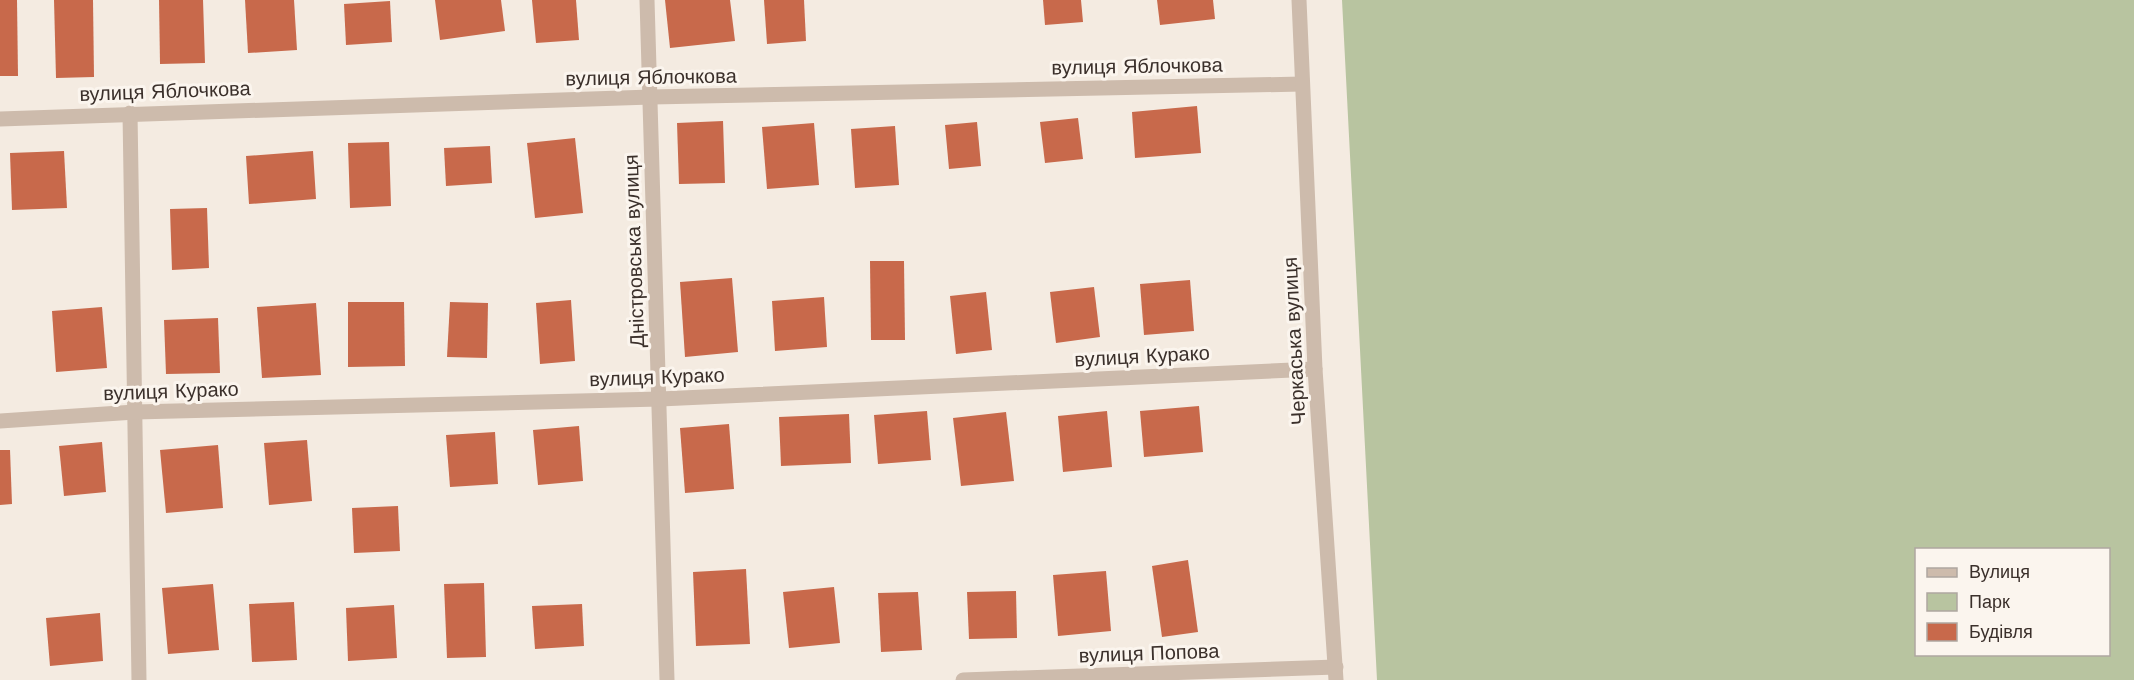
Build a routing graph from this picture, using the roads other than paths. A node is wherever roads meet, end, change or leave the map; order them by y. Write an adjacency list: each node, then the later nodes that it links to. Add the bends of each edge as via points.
1 (647, 0): 4 (street, Дністровська вулиця)
2 (1299, 0): 3 (street, Черкаська вулиця)
3 (1302, 84): 4 (street, вулиця Яблочкова); 7 (street, Черкаська вулиця)
4 (651, 97): 5 (street, вулиця Яблочкова); 8 (street, Дністровська вулиця)
5 (130, 113): 6 (street, вулиця Яблочкова); 9 (street)
6 (0, 119)
7 (1315, 369): 8 (street, вулиця Курако); 11 (street, Черкаська вулиця)
8 (660, 399): 9 (street, вулиця Курако); 13 (street, Дністровська вулиця)
9 (135, 412): 10 (street, вулиця Курако); 12 (street)
10 (0, 421)
11 (1336, 674): 14 (street, вулиця Попова)
12 (139, 680)
13 (667, 680)
14 (963, 680)

